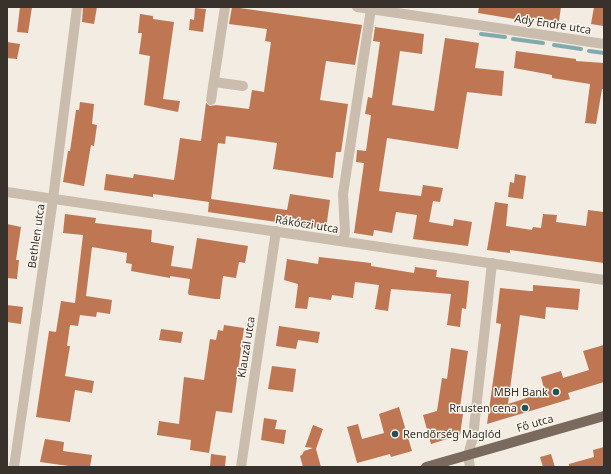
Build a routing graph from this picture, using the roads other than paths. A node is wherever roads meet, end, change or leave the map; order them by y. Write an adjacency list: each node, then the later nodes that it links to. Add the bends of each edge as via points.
1 (77, 7): 10 (street, Bethlen utca)
2 (225, 7): 6 (street)
3 (357, 7): 4 (street, Ady Endre utca)
4 (371, 9): 5 (street, Ady Endre utca); 12 (street, via 343,194)
5 (604, 44)
6 (214, 82): 7 (street); 8 (street)
7 (243, 86)
8 (211, 100)
9 (7, 192): 10 (street, Rákóczi utca)
10 (53, 199): 11 (street, Rákóczi utca); 17 (street, Bethlen utca)
11 (276, 231): 12 (street, Rákóczi utca); 18 (street, Klauzál utca)
12 (343, 241): 13 (street, Rákóczi utca)
13 (492, 263): 14 (street, Rákóczi utca); 16 (street, via 473,437)
14 (604, 280)
15 (604, 416): 16 (main road, Fő utca)
16 (468, 455): 19 (main road, Fő utca); 20 (street)
17 (14, 467)
18 (241, 467)
19 (426, 467)
20 (470, 467)

